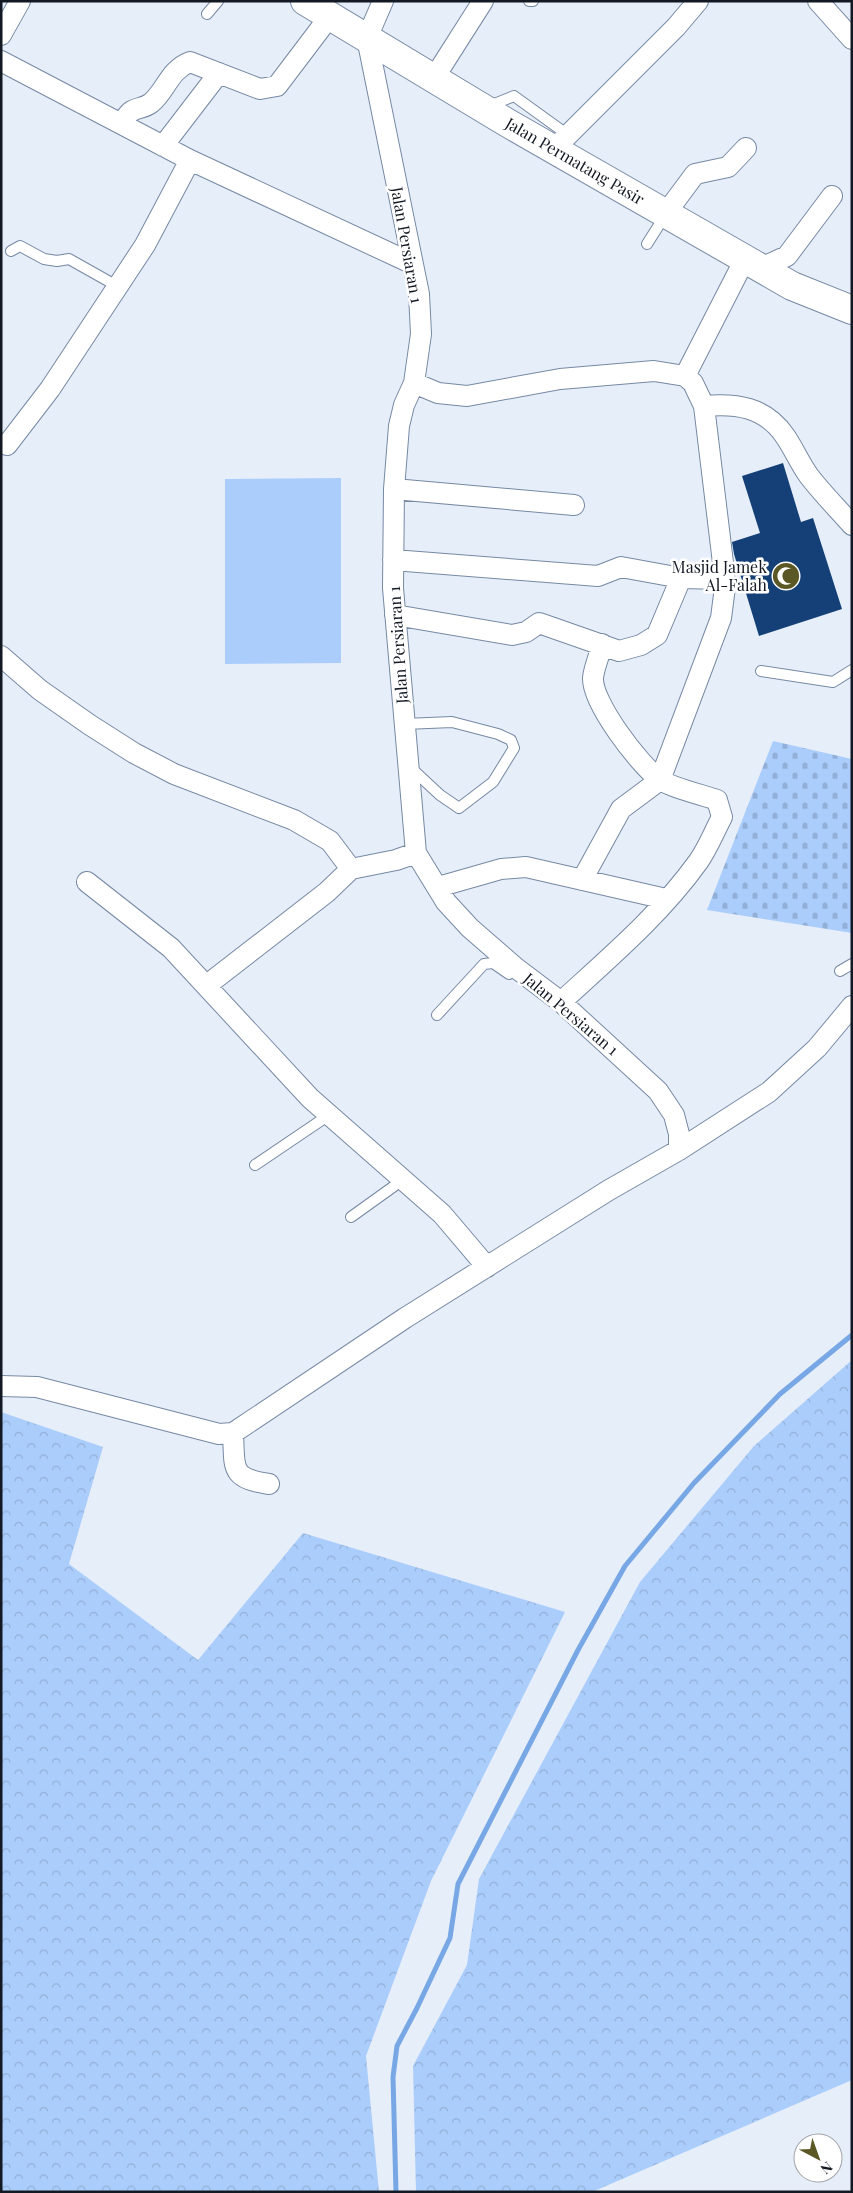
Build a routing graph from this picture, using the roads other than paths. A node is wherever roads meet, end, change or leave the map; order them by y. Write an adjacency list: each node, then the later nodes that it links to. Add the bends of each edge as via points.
1 (20, 1): 12 (street)
2 (218, 1): 10 (lane)
3 (305, 1): 11 (main road, Jalan Permatang Pasir)
4 (383, 1): 13 (street)
5 (483, 1): 17 (street)
6 (529, 1): 7 (lane)
7 (533, 1)
8 (698, 1): 19 (street)
9 (818, 1): 14 (street)
10 (207, 14)
11 (330, 16): 13 (main road, Jalan Permatang Pasir); 16 (street, via 277,86 260,89)
12 (1, 35)
13 (367, 38): 17 (main road, Jalan Permatang Pasir); 27 (street, Jalan Persiaran 1)
14 (852, 39)
15 (1, 61): 18 (street)
16 (220, 73): 18 (street, via 190,62 181,66 151,103 130,111 125,120); 20 (street)
17 (434, 78): 19 (main road, Jalan Permatang Pasir, via 484,108)
18 (129, 128): 20 (street)
19 (561, 142): 24 (main road, Jalan Permatang Pasir)
20 (163, 146): 22 (street)
21 (746, 148): 24 (street, via 728,167 695,174)
22 (190, 160): 27 (street); 29 (street, via 145,245)
23 (832, 196): 28 (street, via 787,256)
24 (666, 213): 25 (lane); 28 (main road, Jalan Permatang Pasir)
25 (647, 244)
26 (12, 251): 29 (lane, via 20,246 44,259 69,259)
27 (412, 263): 32 (street, Jalan Persiaran 1, via 419,294 421,334)
28 (753, 263): 30 (main road, Jalan Permatang Pasir, via 792,286); 31 (street)
29 (117, 286): 34 (street, via 50,389)
30 (852, 310)
31 (685, 376): 32 (street, via 654,371 560,380 467,396 438,393); 33 (street, via 693,383)
32 (414, 383): 35 (street, Jalan Persiaran 1, via 404,404 399,426)
33 (704, 406): 37 (street, via 747,407 772,420 786,436 808,474); 40 (street)
34 (7, 445)
35 (394, 489): 36 (street); 38 (street, Jalan Persiaran 1)
36 (574, 505)
37 (852, 525)
38 (393, 560): 39 (street, via 598,576 621,567); 41 (street, Jalan Persiaran 1)
39 (681, 578): 40 (street); 42 (street, via 657,635 641,645 619,651)
40 (724, 579): 48 (street, via 721,618)
41 (395, 615): 42 (street, via 512,635 526,632 539,623); 46 (street, Jalan Persiaran 1)
42 (602, 644): 48 (street, via 593,677 596,695 636,755)
43 (1, 656): 50 (street, via 40,690 134,753 174,774 294,820 330,841)
44 (852, 670): 45 (lane, via 833,682)
45 (761, 672)
46 (405, 724): 47 (street, Jalan Persiaran 1); 47 (lane, via 452,722 498,734 511,740 514,748 493,782 459,808)
47 (407, 764): 49 (street, Jalan Persiaran 1)
48 (660, 780): 51 (street, via 621,809); 54 (street, via 716,800 722,817 699,861)
49 (416, 853): 50 (street); 53 (street, Jalan Persiaran 1)
50 (351, 869): 58 (street, via 327,892)
51 (582, 880): 53 (street, via 526,867 501,870); 54 (street)
52 (87, 882): 58 (street, via 171,948)
53 (438, 887): 56 (street, Jalan Persiaran 1, via 446,902)
54 (666, 899): 59 (street, via 635,934)
55 (852, 964): 57 (lane)
56 (512, 971): 59 (street, Jalan Persiaran 1); 61 (lane, via 493,963 484,964)
57 (840, 971)
58 (207, 985): 62 (street)
59 (561, 1002): 63 (street, Jalan Persiaran 1, via 658,1091 674,1114)
60 (852, 1006): 63 (street, via 817,1048 769,1092)
61 (437, 1015)
62 (329, 1115): 64 (lane); 65 (street)
63 (679, 1150): 67 (street)
64 (255, 1165)
65 (404, 1179): 66 (lane); 67 (street, via 442,1214)
66 (351, 1217)
67 (487, 1267): 69 (street)
68 (1, 1386): 69 (street, via 37,1387 219,1434)
69 (233, 1432): 70 (street, via 237,1471 242,1477)
70 (269, 1484)

